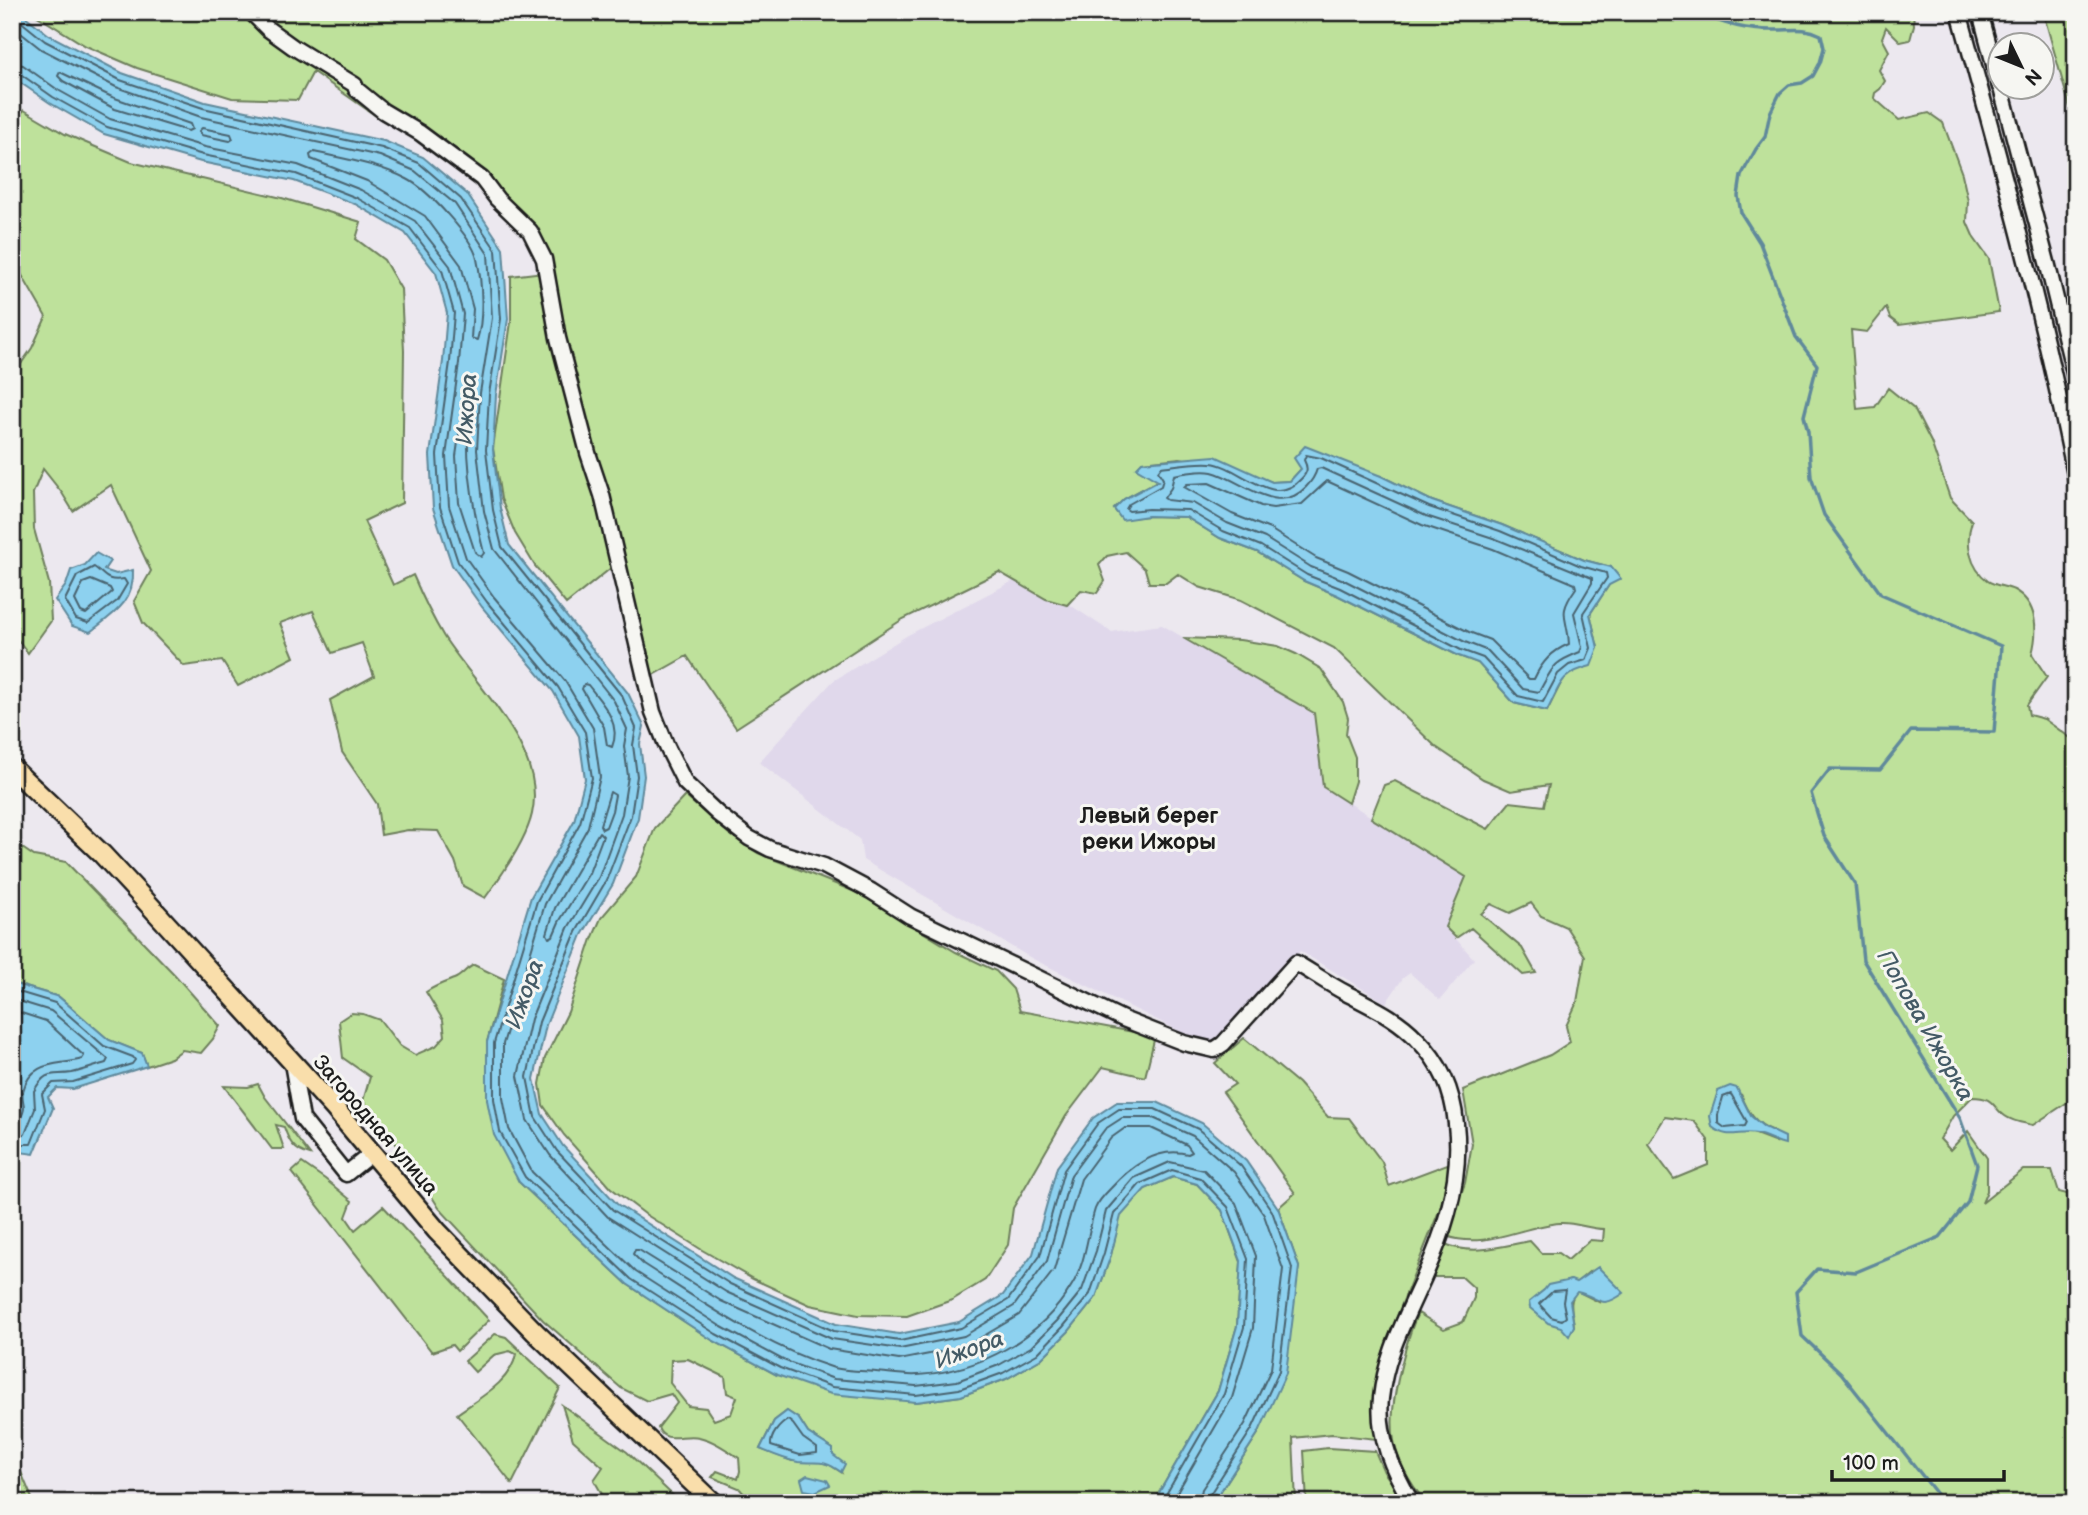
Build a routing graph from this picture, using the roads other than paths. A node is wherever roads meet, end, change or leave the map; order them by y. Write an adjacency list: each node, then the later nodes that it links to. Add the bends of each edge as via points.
1 (251, 12): 12 (street, via 268,29 355,85 383,111 482,179 530,231 544,259 558,338 602,495 653,712 685,783 718,814 770,849 824,866 910,916 1123,1019 1184,1043 1214,1049 1223,1044 1296,963 1395,1018 1430,1054 1450,1088 1458,1141 1457,1174 1441,1236 1391,1350 1381,1400 1385,1445)
2 (1959, 12): 7 (street, via 2033,285)
3 (1980, 12): 4 (street)
4 (1986, 33)
5 (2005, 102): 6 (street)
6 (2076, 381)
7 (2076, 480)
8 (12, 768): 9 (main road, Загородная улица, via 102,854)
9 (292, 1063): 10 (main road, Загородная улица); 10 (street, via 302,1119 346,1174)
10 (371, 1154): 11 (main road, Загородная улица, via 513,1310)
11 (714, 1503)
12 (1412, 1503)

